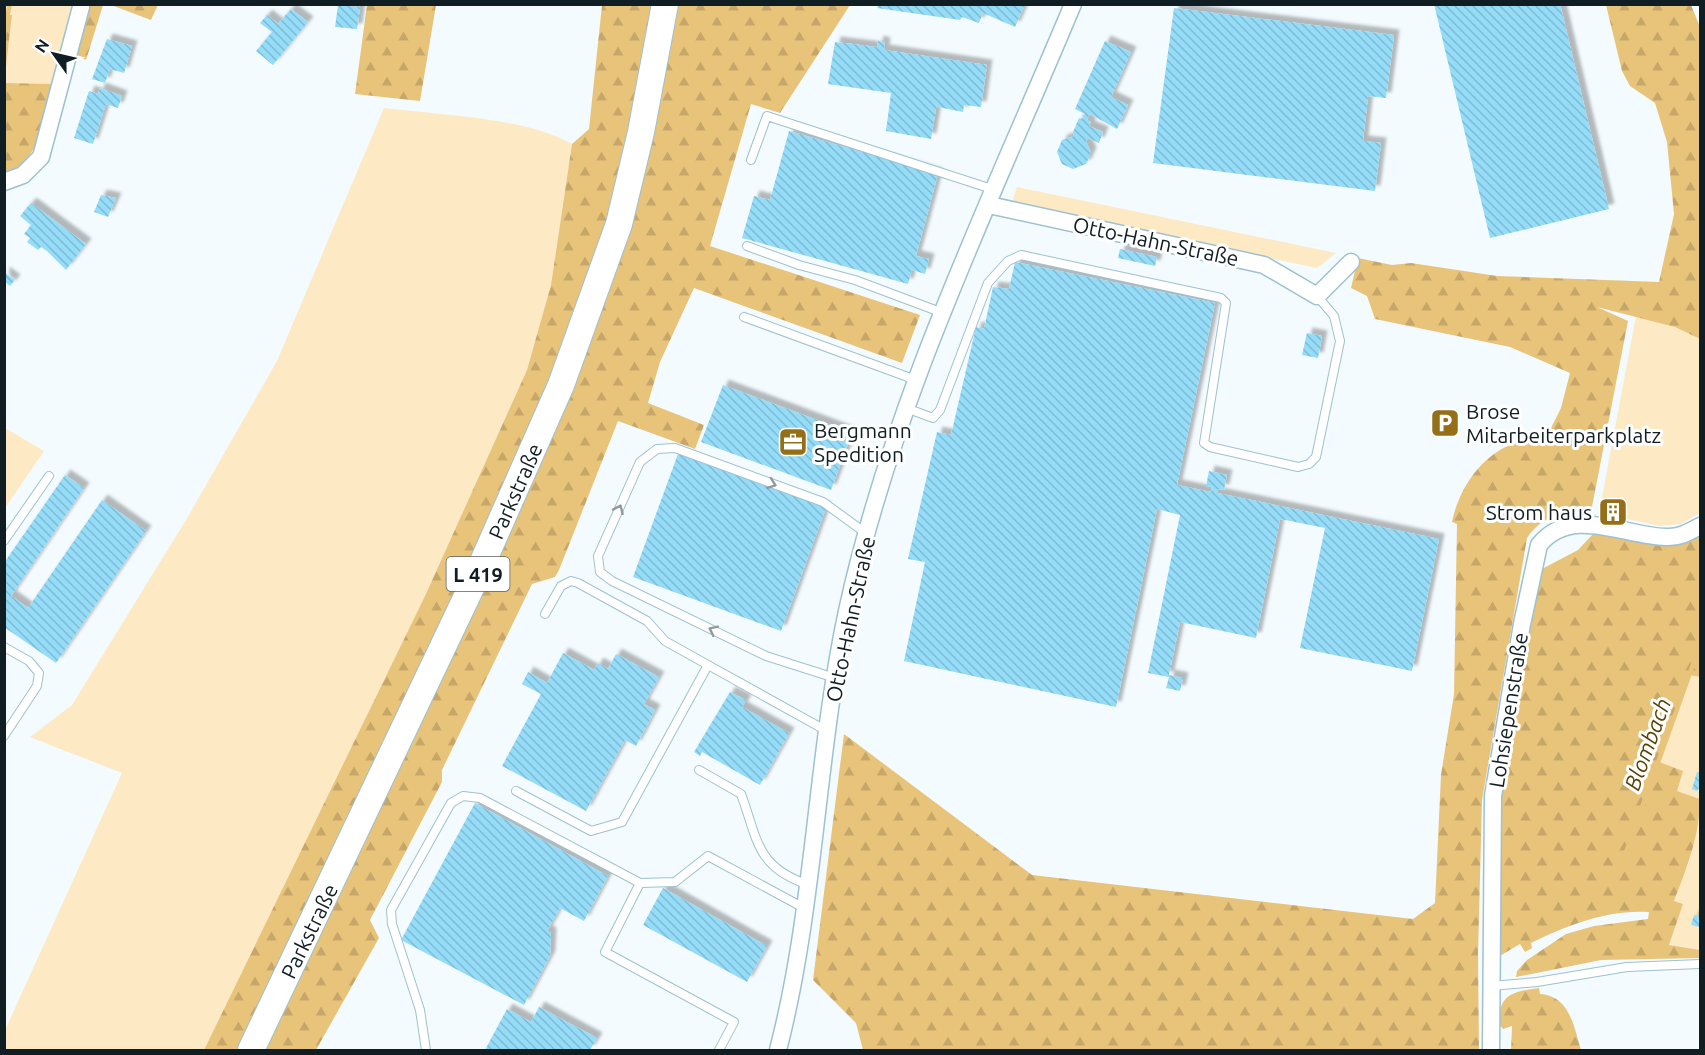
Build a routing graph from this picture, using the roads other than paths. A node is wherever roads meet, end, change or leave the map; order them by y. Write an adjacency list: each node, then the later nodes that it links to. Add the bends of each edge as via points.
1 (665, 4): 31 (main road, Parkstraße / L 419, via 619,224 561,385 478,573)
2 (1074, 4): 6 (street, Otto-Hahn-Straße)
3 (81, 7): 5 (street, via 41,157 23,175)
4 (751, 160): 6 (lane, via 767,116)
5 (4, 182)
6 (992, 198): 9 (street, Otto-Hahn-Straße, via 1264,265); 10 (street, Otto-Hahn-Straße)
7 (747, 246): 10 (lane)
8 (1351, 262): 9 (street)
9 (1317, 296): 13 (lane, via 1334,316 1340,341 1316,457 1309,464 1298,466 1210,447 1204,442 1226,303 1221,298 1021,255 1008,261 988,283 940,410 933,418)
10 (943, 313): 12 (street, Otto-Hahn-Straße)
11 (744, 317): 12 (lane)
12 (916, 380): 13 (street, Otto-Hahn-Straße)
13 (906, 408): 16 (street, Otto-Hahn-Straße)
14 (49, 476): 17 (lane)
15 (1701, 526): 30 (street, Lohsiepenstraße, via 1685,535 1666,537 1587,524 1565,526 1547,534 1539,545 1493,796)
16 (867, 535): 21 (street, Otto-Hahn-Straße); 21 (lane, one-way to 16, via 766,656 612,581 600,572 598,556 640,462 657,449 675,448 823,502)
17 (4, 541)
18 (546, 614): 20 (lane, via 561,586 571,581 578,583 647,621 665,641)
19 (4, 647): 23 (lane, via 39,673 37,686)
20 (708, 665): 22 (lane); 25 (lane, via 622,822 591,831)
21 (835, 678): 22 (street, Otto-Hahn-Straße)
22 (827, 731): 27 (street, Otto-Hahn-Straße)
23 (4, 736)
24 (699, 770): 27 (lane, via 741,794 764,857 783,876)
25 (516, 791)
26 (640, 883): 28 (lane, via 675,882 708,856); 32 (lane, via 480,798 463,796 451,803 391,910 420,1010); 33 (lane, via 605,951 734,1022)
27 (806, 884): 28 (street, Otto-Hahn-Straße)
28 (804, 908): 34 (street, Otto-Hahn-Straße)
29 (1701, 964): 30 (lane, via 1627,967)
30 (1491, 986): 35 (street, Lohsiepenstraße)
31 (251, 1050)
32 (426, 1050)
33 (719, 1050)
34 (778, 1050)
35 (1491, 1050)

